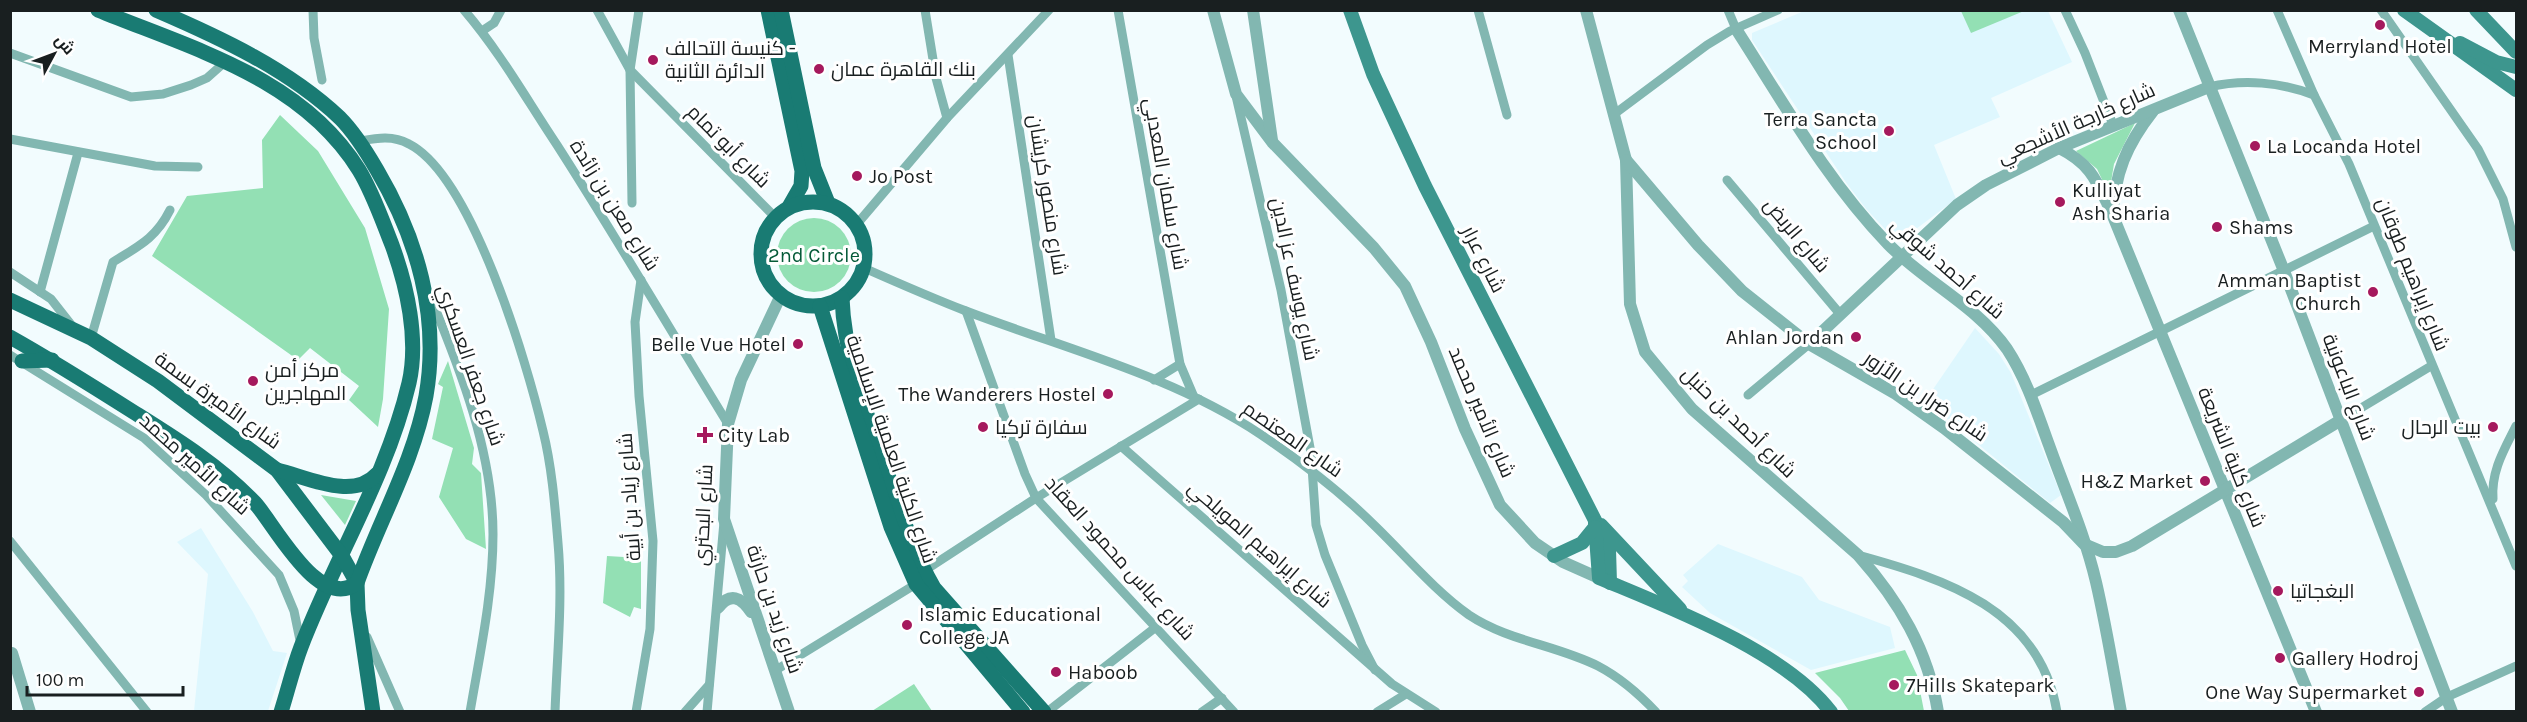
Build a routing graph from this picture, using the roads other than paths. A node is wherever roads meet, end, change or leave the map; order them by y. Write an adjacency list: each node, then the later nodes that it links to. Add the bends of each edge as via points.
1 (98, 10): 32 (main road)
2 (156, 10): 46 (main road, via 232,44 269,66 339,118)
3 (314, 10): 35 (street, via 314,38)
4 (464, 10): 28 (street, شارع معن بن زائدة)
5 (501, 10): 28 (street, via 494,23)
6 (597, 10): 34 (street, شارع أبو تمام)
7 (639, 10): 34 (street)
8 (768, 10): 55 (main road, via 802,171 801,186)
9 (781, 10): 54 (main road, via 814,168)
10 (925, 10): 43 (street)
11 (1049, 10): 31 (street)
12 (1118, 10): 83 (street, شارع سلمان المعدبي)
13 (1213, 10): 38 (street, شارع الأمير محمد)
14 (1253, 10): 47 (street)
15 (1350, 10): 102 (main road, شارع عرار, via 1373,74 1425,186)
16 (1479, 10): 41 (street)
17 (1586, 10): 42 (street, شارع أحمد بن حنبل)
18 (1728, 10): 27 (street, شارع أحمد شوقي)
19 (1778, 10): 27 (street)
20 (2065, 10): 44 (street)
21 (2179, 10): 36 (street, شارع الباعونية)
22 (2277, 10): 39 (street, شارع إبراهيم طوقان)
23 (2381, 10): 61 (street, via 2478,149 2503,199)
24 (2404, 10): 26 (main road)
25 (2475, 10): 29 (main road)
26 (2427, 26): 33 (main road, via 2496,62); 37 (main road)
27 (1736, 29): 42 (street, via 1707,45); 62 (street, شارع أحمد شوقي, via 1843,191)
28 (482, 31): 67 (street, شارع معن بن زائدة)
29 (2517, 52)
30 (10, 53): 32 (street, via 131,97 163,94 191,85 207,78)
31 (1008, 55): 43 (street); 79 (street, شارع منصور كريشان)
32 (225, 62): 94 (main road, via 270,83 299,104 337,141 370,192 391,243 410,313 412,350 410,381)
33 (2517, 67)
34 (630, 70): 53 (street); 58 (street, شارع أبو تمام)
35 (322, 80)
36 (2209, 87): 39 (street, via 2230,82 2253,83); 40 (street, شارع خارجة الأشجعي); 65 (street, شارع الباعونية)
37 (2517, 90)
38 (1236, 94): 47 (street, شارع الأمير محمد); 95 (street, شارع يوسف عز الدين, via 1272,243)
39 (2314, 95): 60 (street, شارع إبراهيم طوقان, via 2349,164)
40 (2153, 111): 44 (street, شارع خارجة الأشجعي); 57 (street, via 2121,163)
41 (1507, 115)
42 (1613, 115): 50 (street, شارع أحمد بن حنبل)
43 (947, 118): 59 (street)
44 (2113, 125): 48 (street, شارع خارجة الأشجعي)
45 (10, 139): 49 (street)
46 (360, 141): 66 (main road, via 407,229); 133 (street, via 395,138 409,143 432,161 445,178 491,266 511,320 544,433 554,505 561,584)
47 (1272, 142): 107 (street, شارع الأمير محمد, via 1374,248 1405,286 1500,505 1521,530)
48 (2059, 148): 57 (street, شارع كلية الشريعة, via 2091,170); 62 (street, شارع خارجة الأشجعي, via 1974,193)
49 (78, 153): 51 (street, via 155,166); 68 (street)
50 (1626, 160): 80 (street, شارع ضرار بن الأزور, via 1742,291); 105 (street, شارع أحمد بن حنبل, via 1630,304 1645,352 1699,415)
51 (198, 167)
52 (1727, 180): 74 (street, شارع الربض)
53 (633, 203)
54 (828, 203): 55 (main road, via 808,202); 59 (main road, via 849,215)
55 (789, 207): 58 (main road)
56 (170, 210): 78 (street, via 152,238 113,262)
57 (2113, 216): 76 (street, شارع كلية الشريعة)
58 (775, 217): 69 (main road, via 763,237 762,262 768,280)
59 (857, 225): 63 (main road, via 865,242)
60 (2374, 226): 65 (street); 84 (street, شارع إبراهيم طوقان)
61 (2517, 248)
62 (1902, 257): 74 (street, شارع خارجة الأشجعي); 87 (street, شارع أحمد شوقي, via 1962,303 2001,341)
63 (864, 268): 70 (main road, via 856,285); 73 (street, شارع المعتصم)
64 (10, 272): 68 (street)
65 (2284, 272): 76 (street); 89 (street, شارع الباعونية)
66 (423, 280): 112 (main road, via 431,342 426,396 407,462); 132 (street, شارع جعفر العسكري, via 471,408 490,494 491,579)
67 (640, 280): 90 (street, شارع معن بن زائدة); 134 (street, شارع زياد بن أبية, via 636,332 653,541 650,629)
68 (40, 292): 75 (street, via 62,310)
69 (781, 295): 72 (main road, via 793,302); 90 (street, شارع البحتري, via 741,380)
70 (842, 298): 72 (main road); 109 (main road, شارع الكلية العلمية الإسلامية, via 843,322 868,415)
71 (10, 300): 75 (main road, شارع الأميرة بسمة)
72 (820, 306): 109 (main road, شارع الكلية العلمية الإسلامية, via 888,517)
73 (966, 311): 79 (street, شارع المعتصم); 97 (street, شارع عباس محمود العقاد)
74 (1840, 314): 80 (street, شارع خارجة الأشجعي)
75 (74, 330): 78 (main road, شارع الأميرة بسمة)
76 (2160, 332): 87 (street); 96 (street, شارع كلية الشريعة)
77 (10, 337): 82 (main road)
78 (91, 338): 93 (main road, شارع الأميرة بسمة, via 158,381)
79 (1051, 340): 85 (street, شارع المعتصم)
80 (1809, 344): 86 (street, شارع خارجة الأشجعي); 100 (street, شارع ضرار بن الأزور, via 1925,414)
81 (16, 358): 82 (main road); 118 (street, شارع الأمير محمد, via 144,438 206,495 279,575 294,611)
82 (52, 360): 111 (main road, via 202,455 257,505 304,568)
83 (1180, 364): 85 (street); 88 (street, شارع سلمان المعدبي)
84 (2431, 366): 89 (street); 99 (street, شارع إبراهيم طوقان)
85 (1154, 380): 88 (street, شارع المعتصم)
86 (1748, 395)
87 (2031, 395): 98 (street, شارع أحمد شوقي)
88 (1197, 398): 92 (street); 95 (street, شارع المعتصم, via 1258,433)
89 (2341, 420): 96 (street); 125 (street, شارع الباعونية)
90 (728, 424): 101 (street, شارع البحتري)
91 (2517, 426): 99 (street, via 2494,474)
92 (1121, 446): 97 (street); 122 (street, شارع إبراهيم المويلحي)
93 (278, 470): 94 (main road, via 357,487); 106 (main road, شارع الأميرة بسمة)
94 (381, 470): 106 (main road)
95 (1314, 473): 122 (street, شارع يوسف عز الدين, via 1316,525 1325,555); 144 (street, شارع المعتصم, via 1469,614 1501,632 1597,666)
96 (2224, 491): 104 (street, via 2123,550 2103,552); 149 (street, شارع كلية الشريعة)
97 (1036, 498): 109 (street); 117 (street, شارع عباس محمود العقاد)
98 (2070, 502): 100 (street, via 2063,514); 104 (street, شارع أحمد شوقي)
99 (2493, 505): 108 (street, شارع إبراهيم طوقان)
100 (2052, 514): 104 (street, شارع ضرار بن الأزور)
101 (724, 519): 113 (street, شارع البحتري); 115 (street, شارع زيد بن حارثة)
102 (1595, 524): 107 (main road, via 1582,543); 110 (main road, شارع عرار, via 1609,549); 114 (main road, via 1622,545)
103 (10, 541): 128 (street)
104 (2084, 544): 148 (street, شارع ضرار بن الأزور, via 2096,581)
105 (1858, 555): 146 (street, شارع أحمد بن حنبل, via 1881,581 1922,649); 147 (street, via 1931,577 1996,610 2019,631 2038,660)
106 (342, 556): 111 (main road); 112 (main road, شارع الأميرة بسمة)
107 (1554, 556): 110 (street, شارع الأمير محمد)
108 (2517, 566)
109 (920, 577): 121 (street); 138 (main road, شارع الكلية العلمية الإسلامية); 139 (main road, شارع الكلية العلمية الإسلامية)
110 (1605, 580): 114 (main road, شارع الأمير محمد)
111 (329, 586): 112 (main road); 118 (main road)
112 (351, 586): 116 (main road)
113 (718, 608): 115 (street, via 726,599 738,598); 123 (street, شارع البحتري)
114 (1683, 613): 145 (main road, شارع الأمير محمد, via 1791,674)
115 (756, 618): 121 (street, شارع زيد بن حارثة)
116 (360, 622): 130 (main road); 131 (street)
117 (1156, 627): 126 (street, شارع عباس محمود العقاد); 139 (street)
118 (301, 646): 129 (main road)
119 (11, 652): 127 (street)
120 (2517, 666): 125 (street)
121 (776, 670): 137 (street, شارع زيد بن حارثة)
122 (1375, 670): 124 (street, شارع إبراهيم المويلحي)
123 (709, 685): 135 (street); 136 (street, شارع البحتري)
124 (1406, 694): 142 (street); 143 (street, شارع إبراهيم المويلحي)
125 (2446, 697): 150 (street); 151 (street, شارع الباعونية)
126 (1222, 698): 140 (street); 141 (street, شارع عباس محمود العقاد)
127 (30, 711)
128 (147, 711)
129 (281, 711)
130 (374, 711)
131 (400, 711)
132 (470, 711)
133 (555, 711)
134 (636, 711)
135 (685, 711)
136 (707, 711)
137 (789, 711)
138 (1023, 711)
139 (1046, 711)
140 (1202, 711)
141 (1234, 711)
142 (1377, 711)
143 (1437, 711)
144 (1656, 711)
145 (1831, 711)
146 (1938, 711)
147 (2057, 711)
148 (2121, 711)
149 (2316, 711)
150 (2425, 711)
151 (2452, 711)

